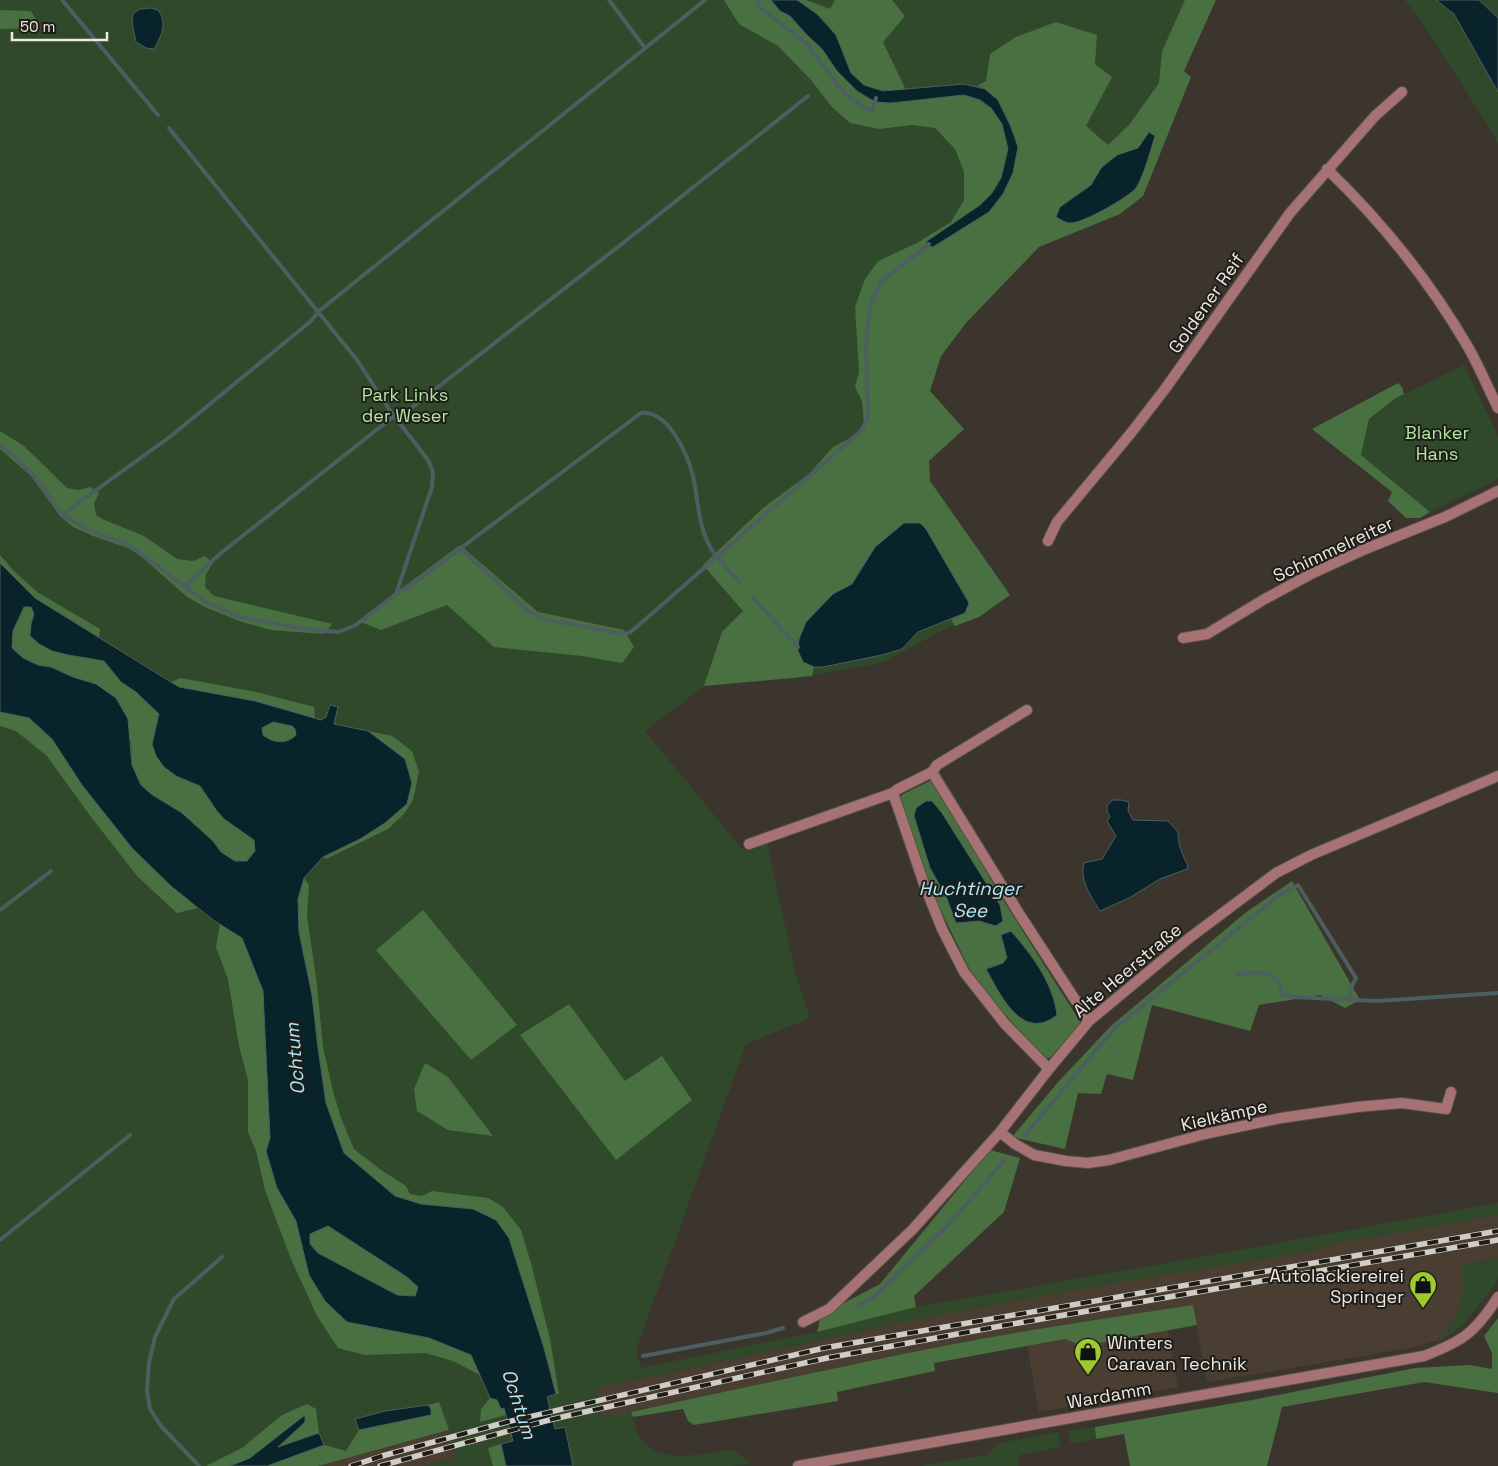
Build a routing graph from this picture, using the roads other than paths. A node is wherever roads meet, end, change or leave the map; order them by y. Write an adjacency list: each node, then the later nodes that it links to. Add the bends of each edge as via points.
1 (1402, 92): 2 (street, Goldener Reif)
2 (1327, 169): 3 (street, via 1389,233 1420,272 1469,349); 5 (street, Goldener Reif, via 1290,213 1161,394 1057,522)
3 (1498, 408)
4 (1498, 491): 6 (street, Schimmelreiter, via 1311,574 1207,634)
5 (1048, 541)
6 (1184, 638)
7 (1027, 710): 8 (street, via 937,765)
8 (932, 772): 10 (street); 12 (street)
9 (1498, 776): 12 (street, Alte Heerstraße, via 1276,873 1188,939)
10 (893, 793): 11 (street); 13 (street, via 924,884 964,972 1006,1024)
11 (750, 844)
12 (1089, 1021): 13 (street, Alte Heerstraße)
13 (1049, 1069): 15 (street, Alte Heerstraße)
14 (1451, 1092): 15 (street, Kielkämpe, via 1446,1109 1402,1104 1281,1118 1088,1163 1034,1155)
15 (1000, 1132): 17 (street, Alte Heerstraße, via 913,1229 829,1308)
16 (1498, 1297): 18 (street, Wardamm, via 1478,1326 1454,1344 1424,1356)
17 (804, 1322)
18 (798, 1466)

